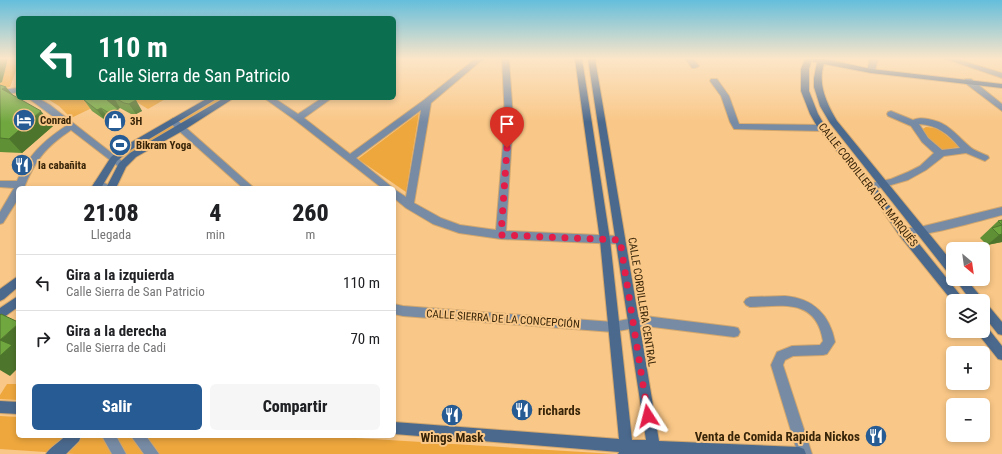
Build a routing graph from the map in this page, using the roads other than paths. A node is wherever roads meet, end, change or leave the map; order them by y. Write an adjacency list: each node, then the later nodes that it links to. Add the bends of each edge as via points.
1 (453, 80): 18 (street)
2 (507, 80): 51 (street, via 509,119)
3 (581, 80): 33 (street)
4 (594, 80): 34 (street, CALLE CORDILLERA CENTRAL)
5 (805, 80): 26 (street, CALLE CORDILLERA DEL MARQUÉS, via 805,91)
6 (817, 80): 36 (street, CALLE CORDILLERA DEL MARQUÉS, via 827,112)
7 (958, 80): 9 (street)
8 (714, 81): 26 (street, via 721,88 729,105 732,121 737,127)
9 (968, 82): 10 (street); 19 (street)
10 (1002, 86)
11 (16, 90): 12 (street)
12 (0, 93)
13 (35, 100): 24 (street)
14 (210, 100): 22 (street)
15 (227, 100): 25 (street)
16 (271, 100): 21 (street)
17 (325, 100): 21 (street)
18 (427, 102): 29 (street); 46 (street)
19 (1002, 108)
20 (891, 114): 23 (street)
21 (298, 118): 29 (street)
22 (173, 121): 25 (street); 31 (street)
23 (914, 124): 27 (street, via 917,121 941,122); 28 (street, via 925,140)
24 (71, 126): 31 (street); 37 (street, via 51,139 35,154)
25 (181, 128): 32 (street, via 133,155); 40 (street)
26 (822, 128): 42 (street, CALLE CORDILLERA DEL MARQUÉS)
27 (966, 148): 28 (street); 30 (street)
28 (941, 154): 36 (street, via 924,168)
29 (350, 158): 41 (street)
30 (985, 158)
31 (114, 159): 32 (street); 38 (street)
32 (122, 165): 39 (street)
33 (594, 169): 34 (street); 52 (street)
34 (608, 169): 53 (street, CALLE CORDILLERA CENTRAL)
35 (0, 184): 43 (street)
36 (884, 185): 42 (street); 49 (street, CALLE CORDILLERA DEL MARQUÉS)
37 (19, 186)
38 (101, 186)
39 (113, 186)
40 (247, 186)
41 (385, 186)
42 (870, 186): 50 (street, CALLE CORDILLERA DEL MARQUÉS)
43 (16, 187)
44 (16, 194): 48 (street)
45 (396, 195): 46 (street)
46 (409, 205): 51 (street, via 437,221 459,229)
47 (1002, 211): 49 (street)
48 (0, 220)
49 (920, 231): 50 (street); 54 (street, CALLE CORDILLERA DEL MARQUÉS)
50 (903, 232): 57 (street, CALLE CORDILLERA DEL MARQUÉS)
51 (501, 235): 52 (street)
52 (605, 240): 53 (street); 66 (street)
53 (620, 240): 65 (street, CALLE CORDILLERA CENTRAL)
54 (946, 263)
55 (16, 283): 59 (street)
56 (966, 286): 58 (street)
57 (953, 294)
58 (972, 294)
59 (0, 296)
60 (750, 302): 83 (street, via 796,302 808,306 818,314 828,333 829,342 823,350 792,351 781,356 777,365)
61 (16, 303): 63 (street)
62 (396, 309): 66 (street, CALLE SIERRA DE LA CONCEPCIÓN)
63 (0, 315)
64 (990, 315): 67 (street)
65 (633, 325): 66 (street, CALLE SIERRA DE LA CONCEPCIÓN); 68 (street, CALLE SIERRA DE LA CONCEPCIÓN, via 645,322); 78 (street, CALLE CORDILLERA CENTRAL)
66 (613, 327): 77 (street)
67 (1002, 330)
68 (734, 332)
69 (988, 338): 70 (street)
70 (1002, 355)
71 (0, 407): 72 (street)
72 (16, 408)
73 (396, 428): 77 (street)
74 (72, 438): 79 (street)
75 (110, 438): 80 (street)
76 (140, 438): 81 (street)
77 (625, 450): 78 (street)
78 (653, 450): 82 (street)
79 (53, 454)
80 (119, 454)
81 (152, 454)
82 (799, 454)
83 (805, 454)

